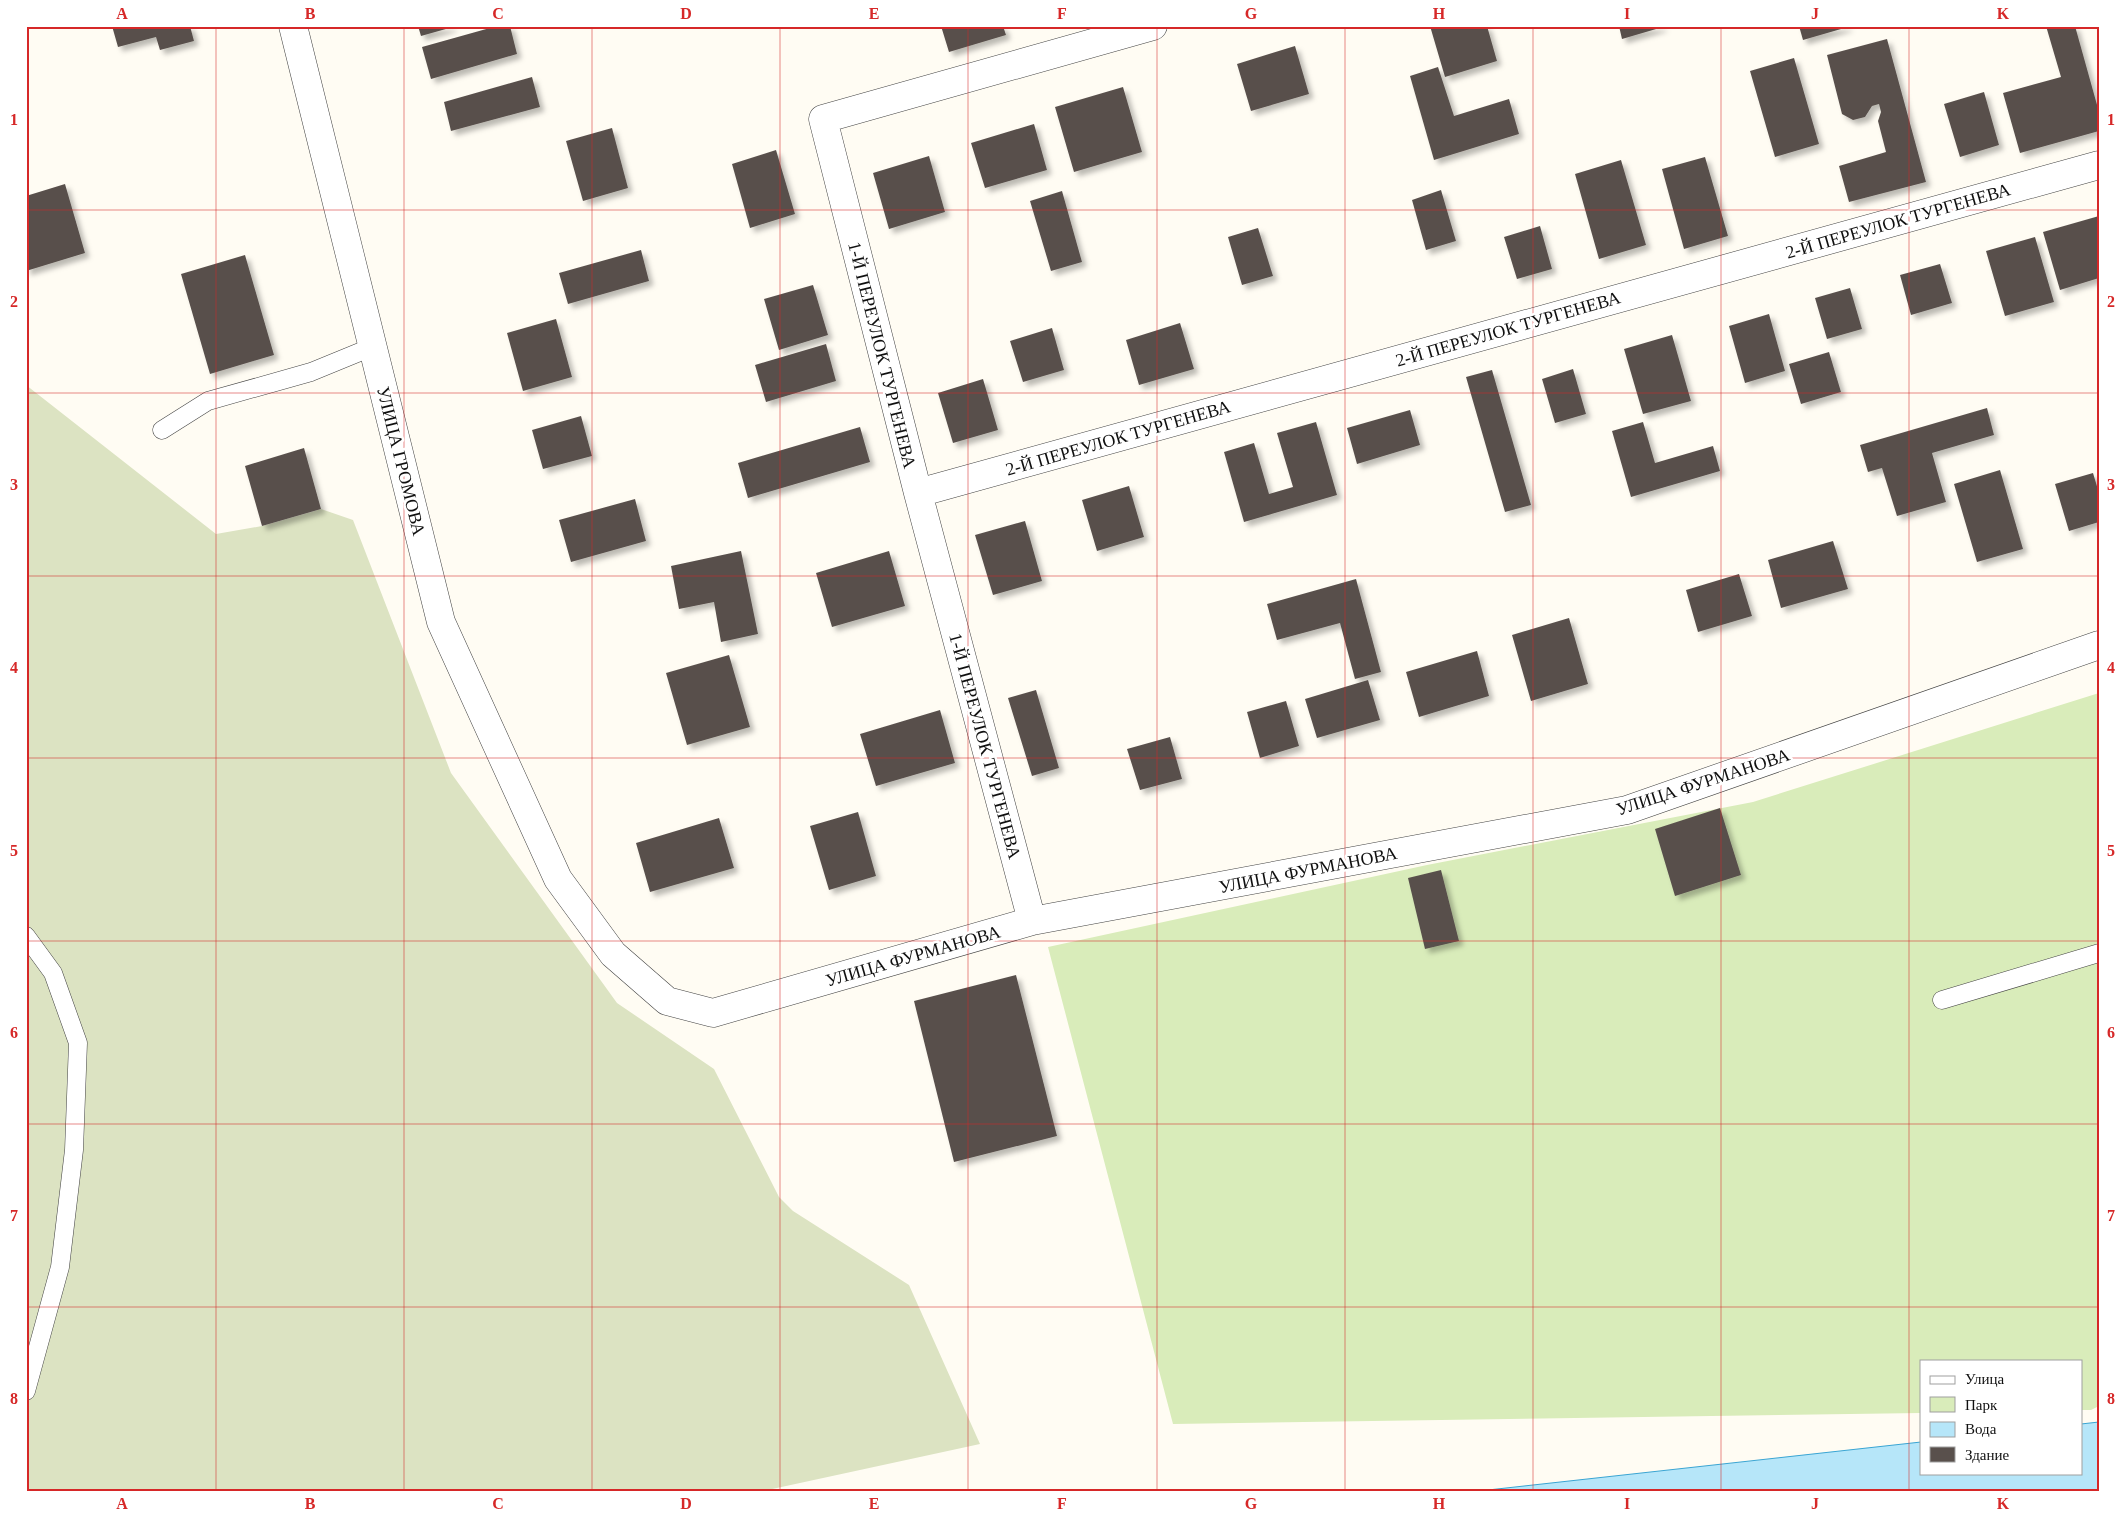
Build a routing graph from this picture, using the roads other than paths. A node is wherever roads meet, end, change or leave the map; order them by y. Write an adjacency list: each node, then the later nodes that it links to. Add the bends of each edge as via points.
1 (292, 26): 4 (street, УЛИЦА ГРОМОВА)
2 (1152, 26): 6 (street, 1-Й ПЕРЕУЛОК ТУРГЕНЕВА, via 822,119)
3 (2099, 165): 6 (street, 2-Й ПЕРЕУЛОК ТУРГЕНЕВА)
4 (372, 347): 5 (lane, via 311,372 208,401); 8 (street, УЛИЦА ГРОМОВА, via 441,622)
5 (162, 430)
6 (918, 493): 9 (street, 1-Й ПЕРЕУЛОК ТУРГЕНЕВА)
7 (2099, 645): 9 (street, УЛИЦА ФУРМАНОВА, via 1627,810)
8 (558, 879): 9 (street, УЛИЦА ФУРМАНОВА, via 613,954 667,1001 713,1013)
9 (1032, 921)
10 (26, 936): 13 (lane, via 52,973 78,1043 74,1150 60,1267)
11 (2099, 953): 12 (lane)
12 (1942, 1000)
13 (26, 1391)

